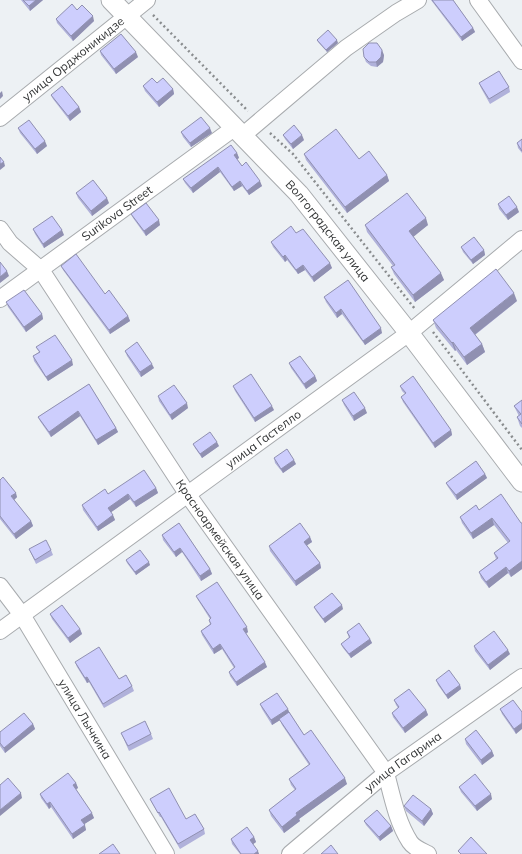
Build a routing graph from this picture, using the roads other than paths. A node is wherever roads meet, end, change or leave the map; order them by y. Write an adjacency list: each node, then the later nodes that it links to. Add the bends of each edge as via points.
1 (111, 0): 5 (street, Волгоградская улица)
2 (147, 0): 5 (street, улица Орджоникидзе)
3 (418, 0): 8 (street, Surikova Street, via 346,48)
4 (478, 0): 6 (street)
5 (127, 16): 7 (street, улица Орджоникидзе); 8 (street, Волгоградская улица)
6 (522, 61)
7 (0, 118)
8 (238, 132): 11 (street, Surikova Street); 13 (street, Волгоградская улица, via 299,194)
9 (0, 229): 11 (street, Красноармейская улица, via 10,243)
10 (522, 239): 13 (street, улица Гастелло)
11 (40, 270): 12 (street, Surikova Street); 15 (street, Красноармейская улица)
12 (0, 299)
13 (409, 333): 14 (street, Волгоградская улица); 15 (street, улица Гастелло)
14 (522, 482)
15 (188, 495): 17 (street, улица Гастелло); 20 (street, Красноармейская улица)
16 (0, 586): 17 (street, улица Лычкина)
17 (22, 615): 18 (street, улица Гастелло); 21 (street, улица Лычкина)
18 (0, 631)
19 (522, 676): 20 (street, улица Гагарина)
20 (386, 773): 22 (street, улица Гагарина); 23 (street, Красноармейская улица, via 401,824 411,842)
21 (166, 854)
22 (290, 854)
23 (428, 854)

